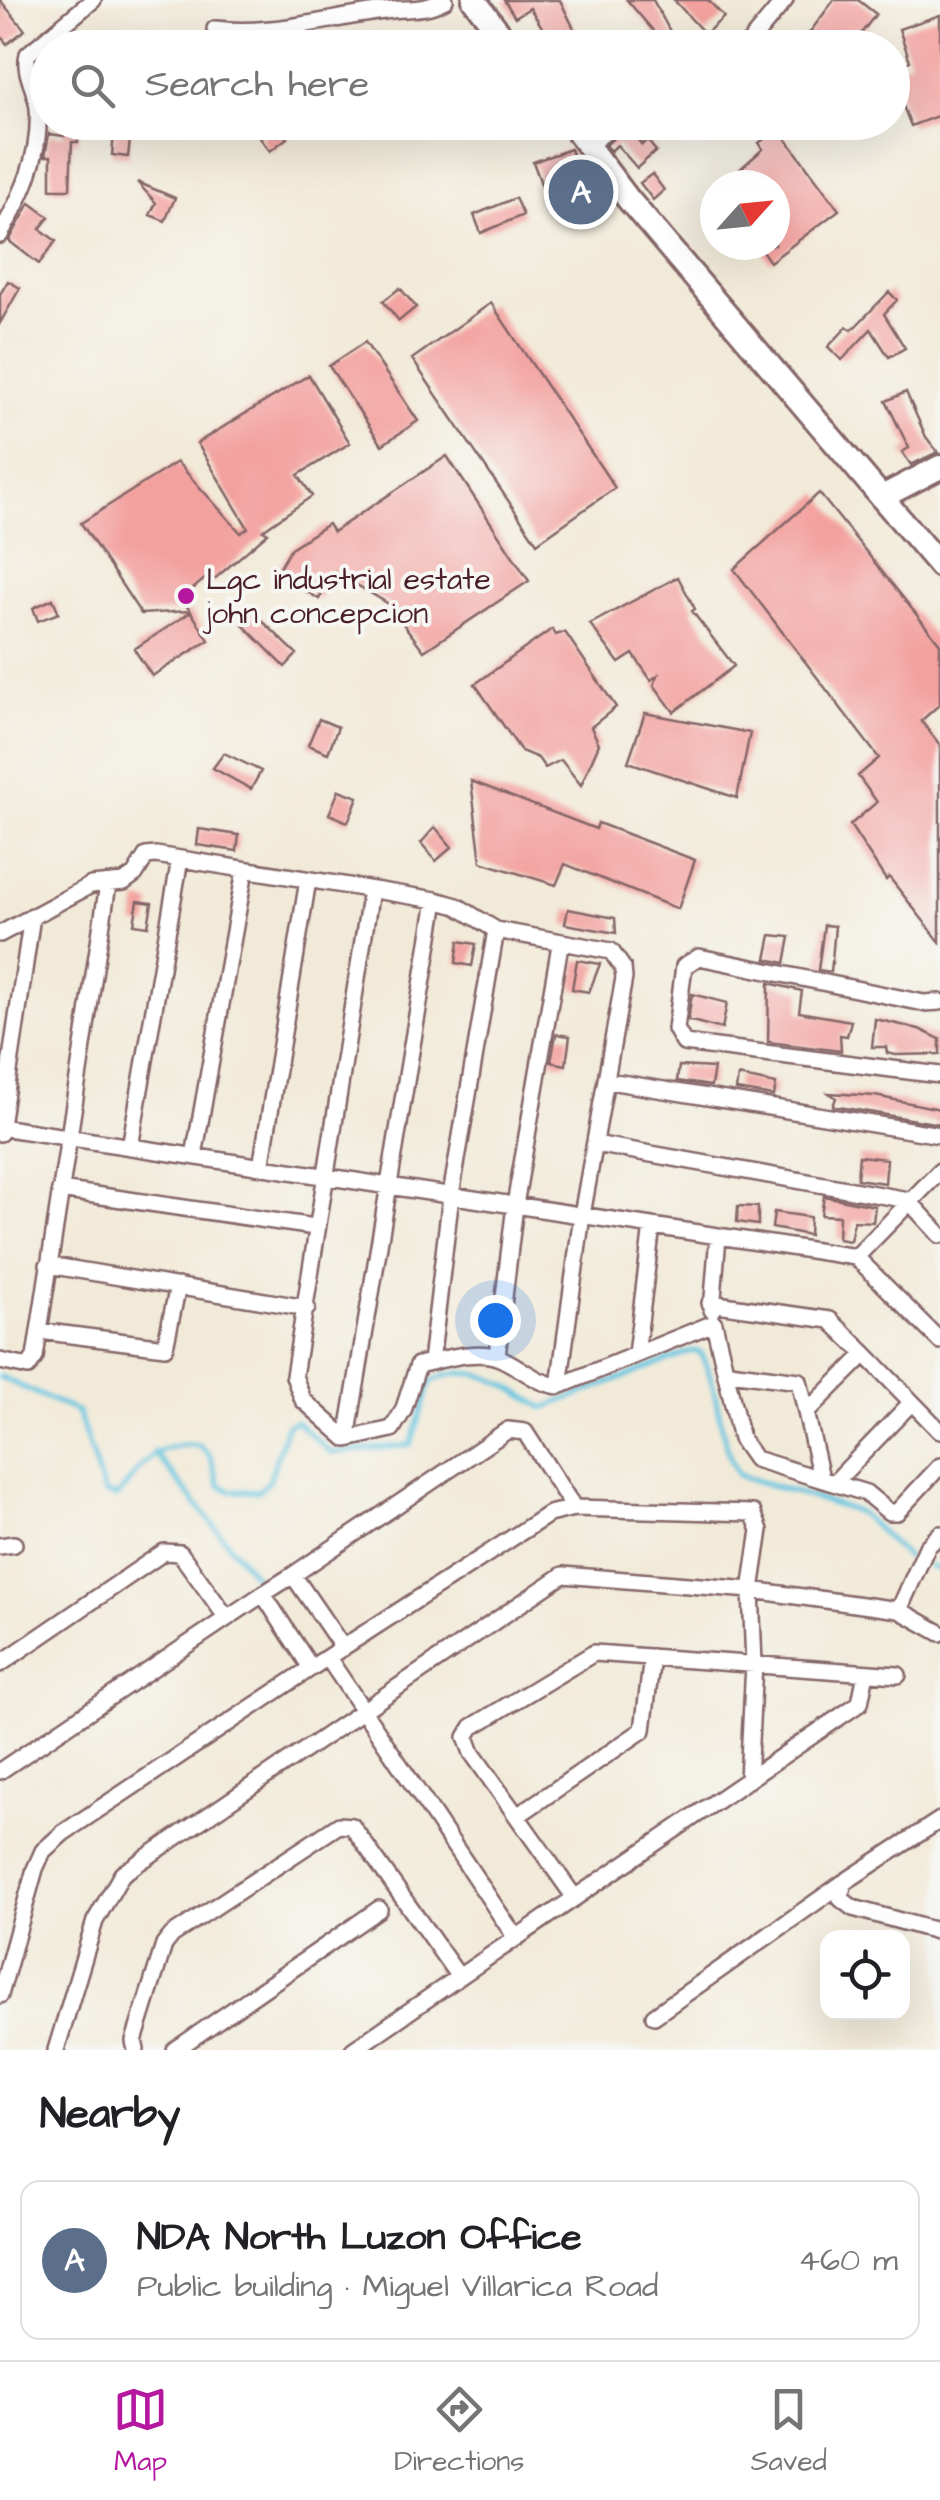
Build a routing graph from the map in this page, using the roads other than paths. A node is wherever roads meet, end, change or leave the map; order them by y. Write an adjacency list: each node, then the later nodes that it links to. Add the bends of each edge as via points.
1 (93, 0): 6 (street)
2 (445, 0): 8 (street, via 421,11)
3 (474, 0): 9 (main road)
4 (784, 0): 10 (street)
5 (215, 29): 7 (street)
6 (57, 30)
7 (223, 30)
8 (267, 30)
9 (497, 30)
10 (760, 30)
11 (30, 52): 12 (street)
12 (30, 76)
13 (38, 140): 17 (street, via 23,195)
14 (585, 140): 16 (main road)
15 (594, 140): 16 (street)
16 (588, 144): 19 (main road)
17 (0, 235)
18 (940, 467): 19 (main road)
19 (884, 496): 20 (main road)
20 (940, 566)
21 (180, 859): 22 (street); 24 (street, via 146,856 135,874); 38 (street)
22 (245, 870): 23 (street); 39 (street)
23 (308, 880): 25 (street); 40 (street)
24 (108, 884): 27 (street, via 90,885); 36 (street)
25 (370, 890): 26 (street); 42 (street)
26 (436, 900): 28 (street); 43 (street)
27 (32, 916): 29 (street); 34 (street)
28 (496, 930): 30 (street); 45 (street)
29 (0, 934)
30 (560, 946): 33 (street, via 602,948 623,968); 47 (street)
31 (940, 1002): 32 (street, via 699,956 684,966 676,1029 684,1042)
32 (940, 1075)
33 (608, 1081): 35 (street); 37 (street)
34 (0, 1129): 36 (street)
35 (940, 1134)
36 (68, 1138): 38 (street); 44 (street)
37 (595, 1144): 46 (street); 48 (street)
38 (130, 1147): 39 (street)
39 (194, 1156): 40 (street)
40 (261, 1167): 42 (street)
41 (940, 1171): 46 (street)
42 (325, 1176): 43 (street); 50 (street)
43 (387, 1186): 45 (street); 71 (street)
44 (60, 1190): 50 (street); 54 (street)
45 (451, 1195): 47 (street); 65 (street)
46 (908, 1200): 51 (street); 53 (street)
47 (515, 1205): 48 (street); 63 (street)
48 (582, 1215): 49 (street); 67 (street)
49 (652, 1226): 52 (street); 61 (street)
50 (315, 1227): 57 (street)
51 (940, 1235)
52 (718, 1236): 53 (street); 56 (street)
53 (856, 1256): 60 (street)
54 (48, 1265): 55 (street); 59 (street)
55 (178, 1286): 57 (street); 59 (street, via 166,1347)
56 (710, 1302): 58 (street); 62 (street, via 830,1320)
57 (307, 1308): 71 (street, via 296,1390)
58 (714, 1324): 61 (street); 66 (street)
59 (40, 1331): 64 (street, via 28,1368)
60 (940, 1340)
61 (636, 1354): 67 (street)
62 (865, 1354): 68 (street); 69 (street)
63 (497, 1356): 65 (street); 67 (street)
64 (0, 1361)
65 (431, 1362): 71 (street, via 418,1365 392,1428)
66 (729, 1372): 69 (street, via 799,1380); 73 (street, via 741,1439 756,1459)
67 (559, 1386)
68 (910, 1403): 70 (street); 73 (street)
69 (806, 1413): 73 (street)
70 (940, 1431)
71 (347, 1439)
72 (940, 1466): 73 (street, via 897,1512 866,1492)
73 (828, 1480)
74 (574, 1508): 76 (street, via 524,1432 508,1430); 77 (street, via 754,1513 760,1530); 82 (street, via 534,1521)
75 (940, 1534): 79 (street, via 927,1547)
76 (293, 1574): 78 (street); 82 (street)
77 (752, 1590): 79 (street); 86 (street); 90 (street, via 563,1575)
78 (263, 1594): 80 (street); 87 (street)
79 (899, 1610): 81 (street)
80 (227, 1618): 85 (street, via 180,1554 164,1552); 91 (street)
81 (940, 1634)
82 (343, 1648): 84 (street)
83 (652, 1657): 86 (street); 93 (street, via 643,1730); 93 (street, via 594,1653 472,1727 466,1738 472,1752)
84 (328, 1658): 87 (street); 90 (street)
85 (0, 1664)
86 (754, 1664): 88 (street); 92 (street)
87 (311, 1668): 101 (street, via 44,1851)
88 (866, 1672): 89 (street); 92 (street, via 860,1703)
89 (898, 1675)
90 (364, 1710): 99 (street); 103 (street, via 122,1874 95,1921)
91 (0, 1770)
92 (748, 1780): 96 (street)
93 (517, 1816): 96 (street)
94 (940, 1820): 95 (street)
95 (843, 1884): 98 (street, via 842,1898 853,1908); 102 (street)
96 (574, 1898): 99 (street)
97 (378, 1908): 105 (street)
98 (938, 1926)
99 (516, 1938): 100 (street)
100 (459, 1978): 104 (street, via 352,1826 339,1825 172,1935); 106 (street)
101 (0, 1995)
102 (654, 2016)
103 (56, 2050)
104 (136, 2050)
105 (175, 2050)
106 (353, 2050)

